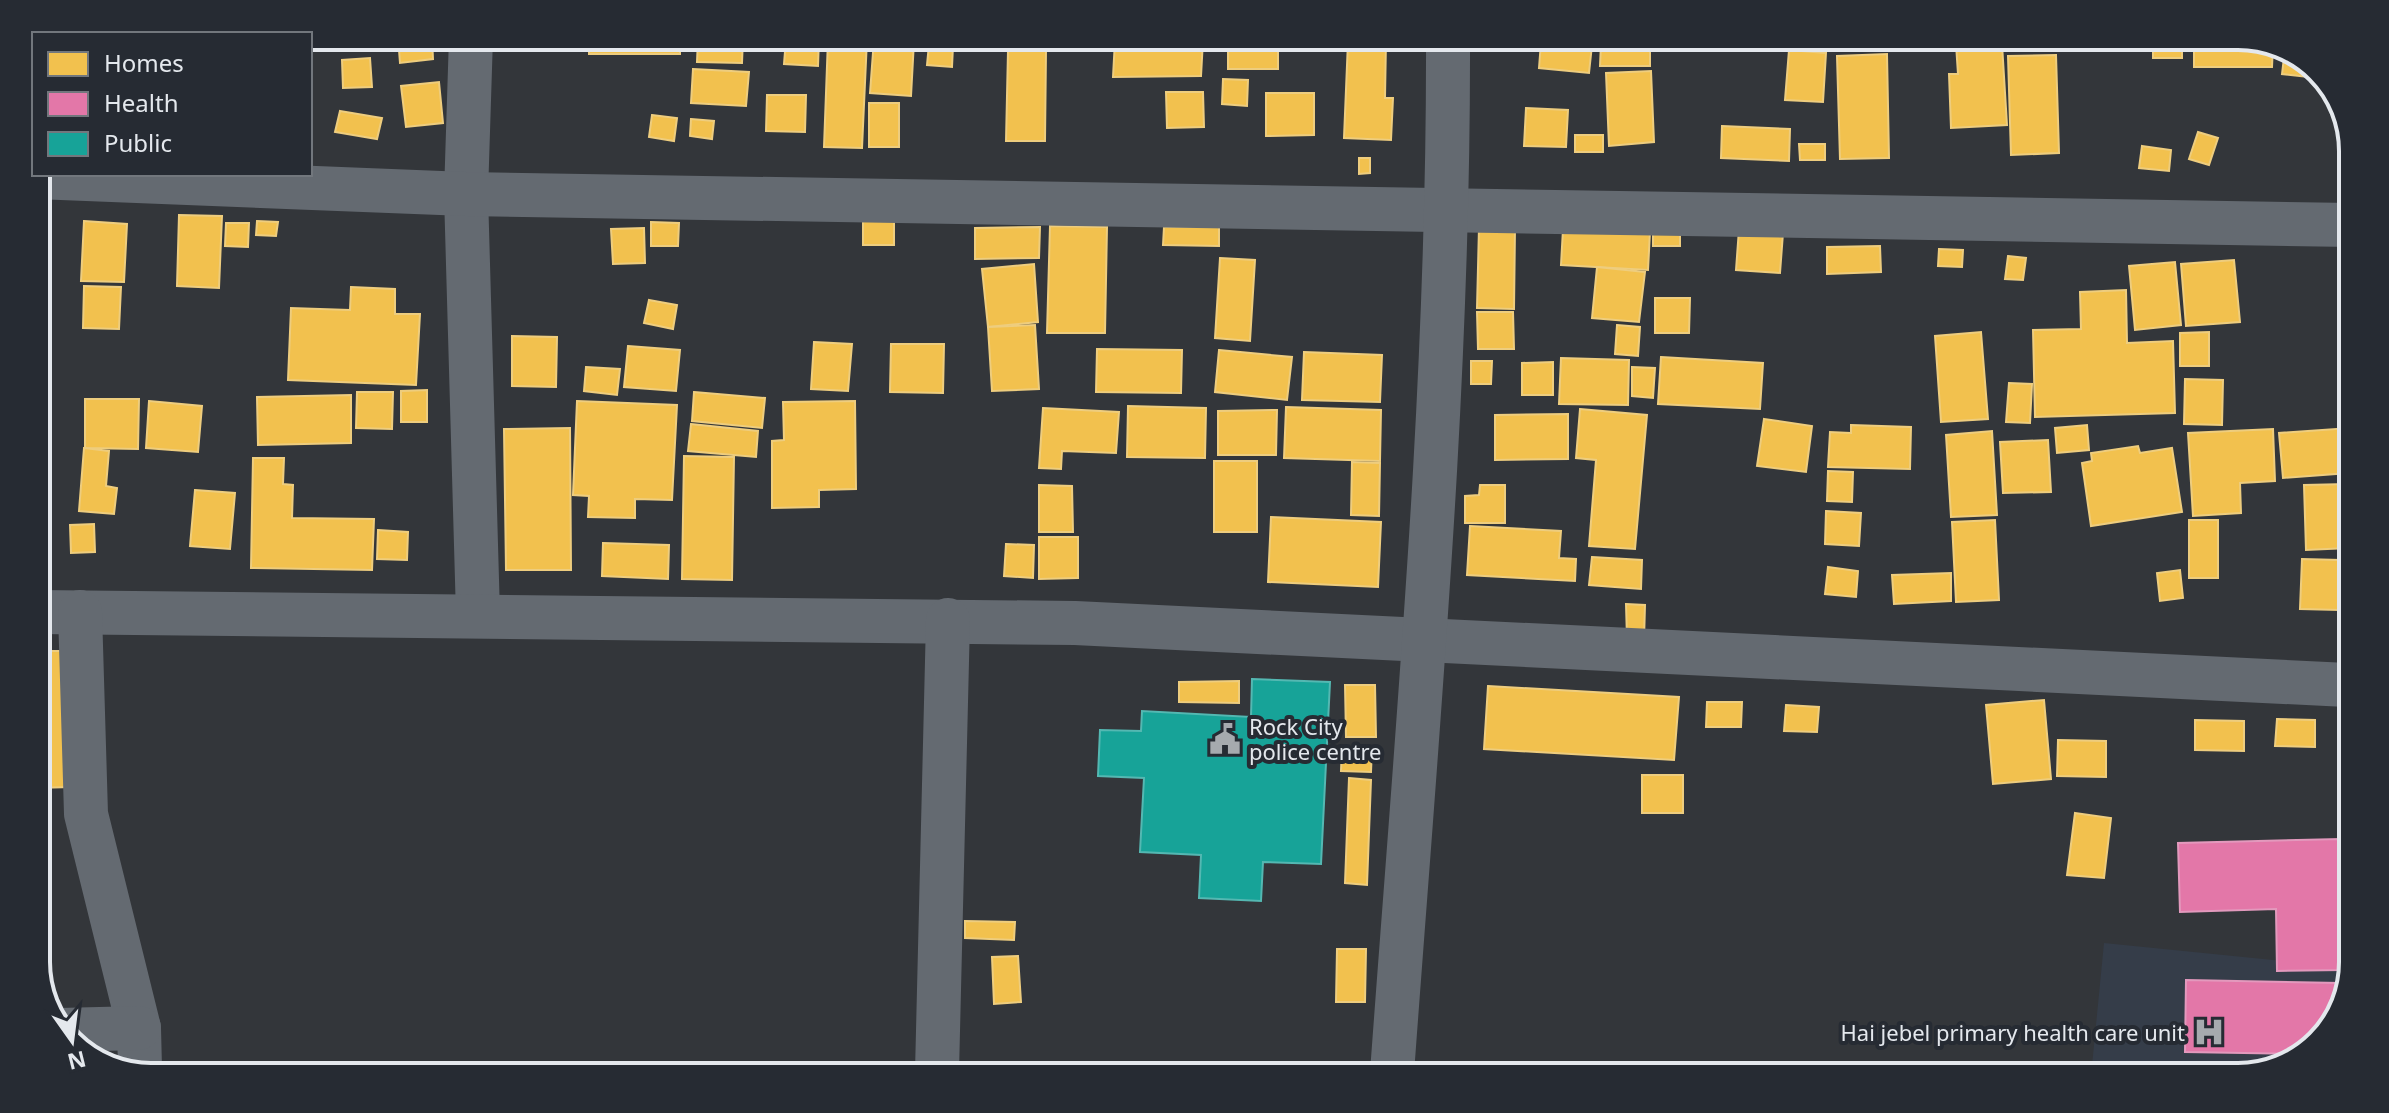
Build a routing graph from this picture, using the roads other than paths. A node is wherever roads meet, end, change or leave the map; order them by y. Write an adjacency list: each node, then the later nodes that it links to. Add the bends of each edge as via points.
1 (471, 50): 4 (street)
2 (1448, 50): 5 (street)
3 (50, 178): 4 (street)
4 (466, 194): 5 (street); 9 (street)
5 (1449, 209): 6 (street); 11 (street)
6 (2339, 225)
7 (50, 612): 8 (street)
8 (80, 612): 9 (street); 14 (street, via 86,814)
9 (478, 615): 10 (street)
10 (948, 620): 11 (street); 15 (street)
11 (1424, 639): 12 (street); 16 (street)
12 (2339, 685)
13 (112, 1042): 14 (street)
14 (140, 1048)
15 (937, 1063)
16 (1393, 1063)

